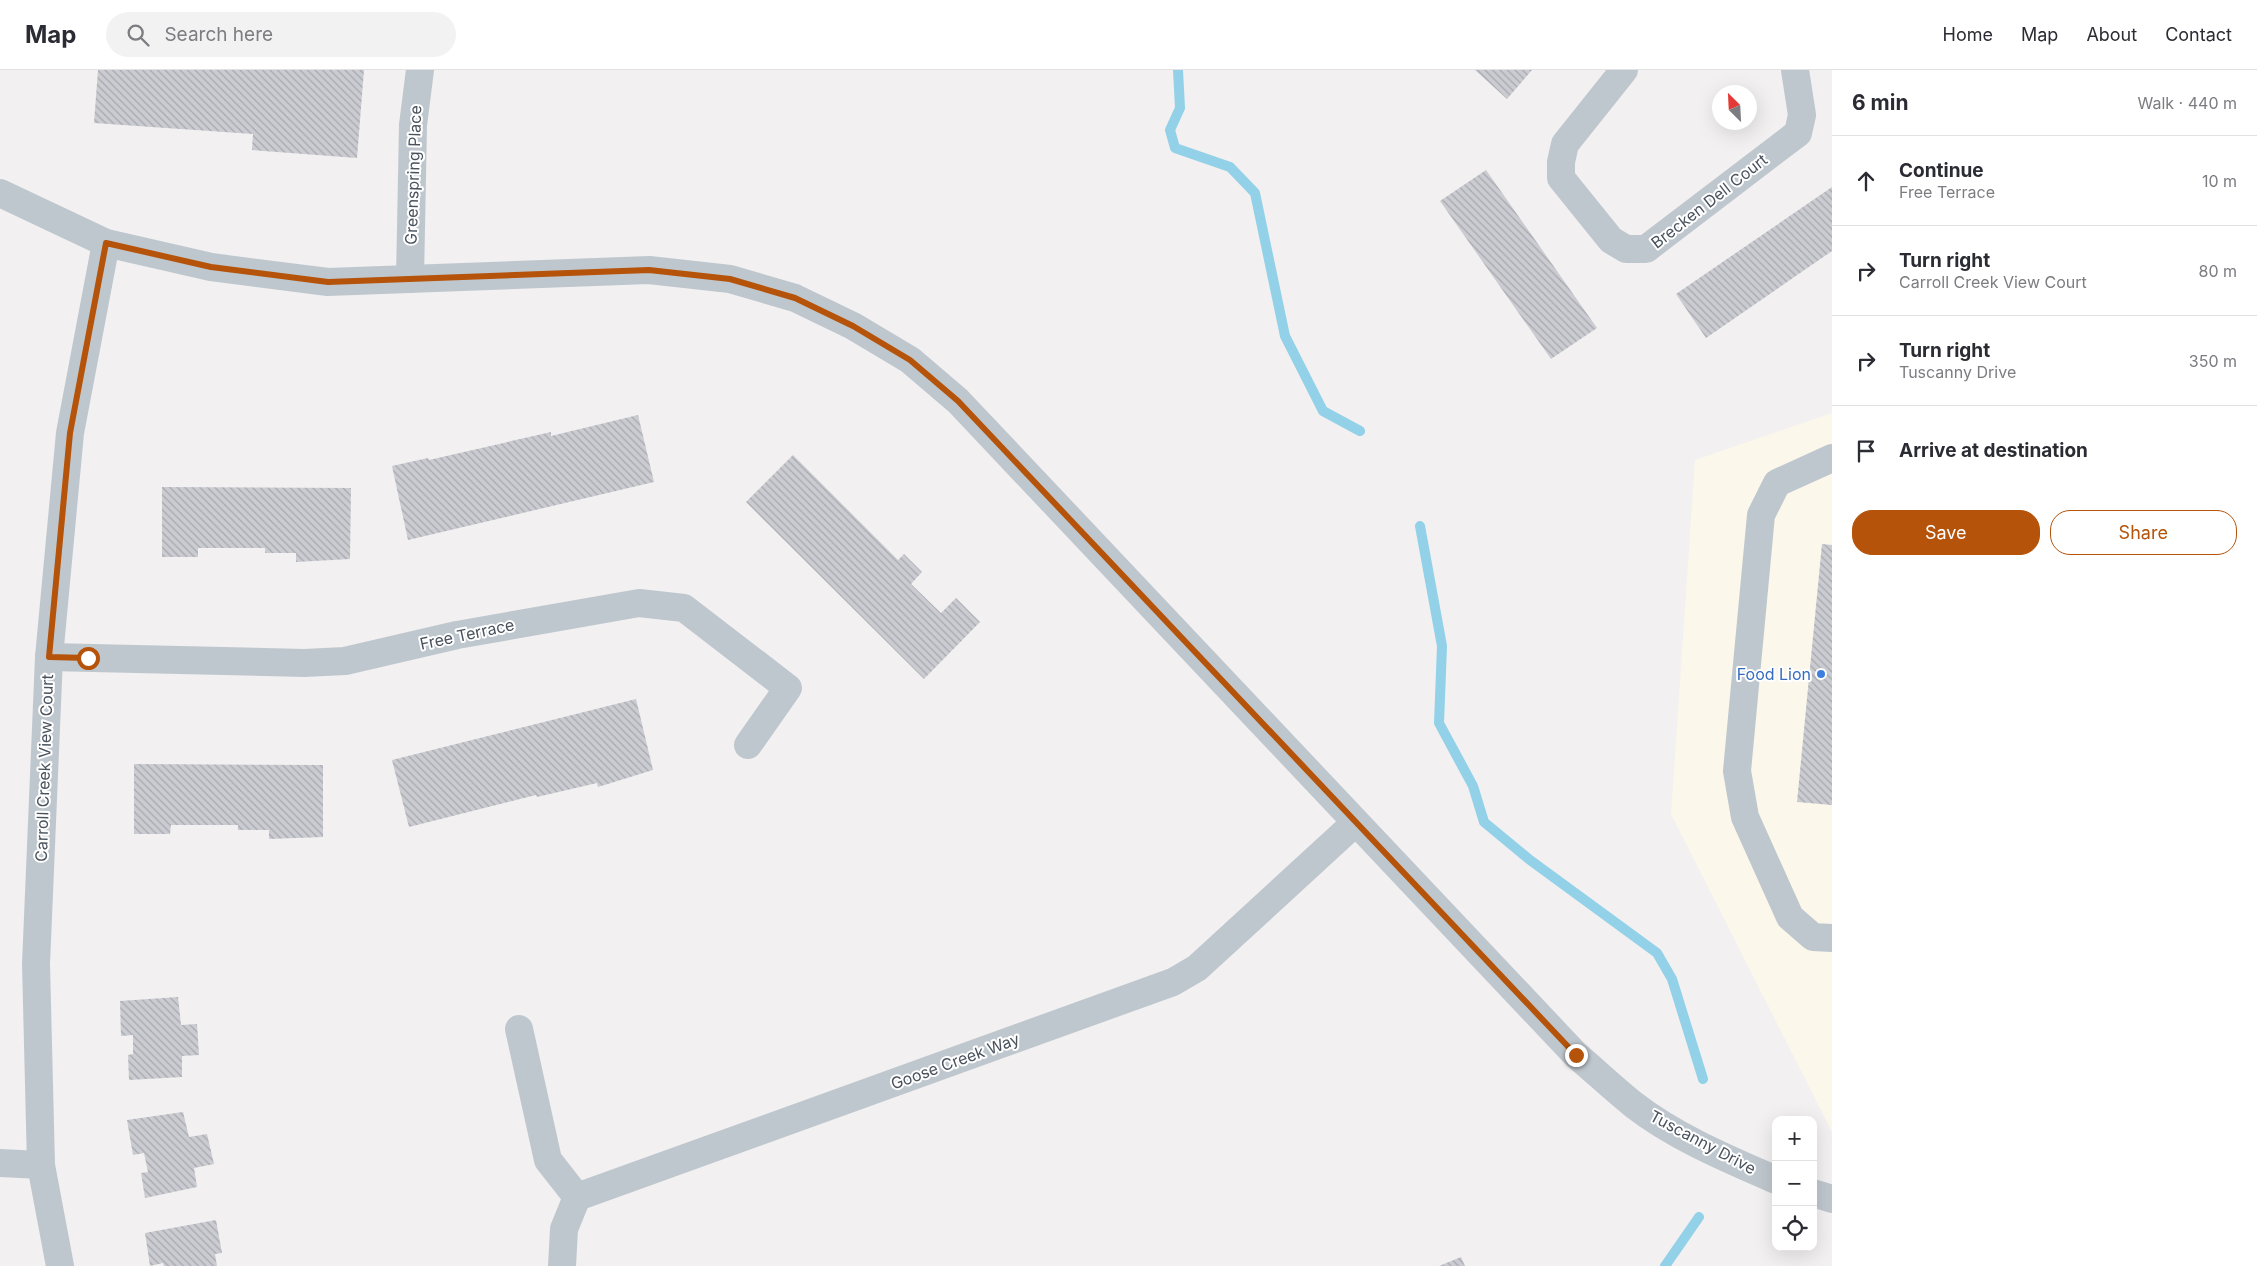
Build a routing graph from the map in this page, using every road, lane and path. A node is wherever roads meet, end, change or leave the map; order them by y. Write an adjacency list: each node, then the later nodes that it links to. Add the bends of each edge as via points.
1 (420, 70): 6 (street, Greenspring Place, via 413,125)
2 (1624, 70): 3 (street, Brecken Dell Court, via 1565,144 1561,178 1611,240 1626,249 1646,249 1798,133 1802,115)
3 (1795, 70)
4 (0, 193): 5 (street, Tuscanny Drive)
5 (106, 243): 6 (street, Tuscanny Drive, via 211,267 328,282); 8 (street, Carroll Creek View Court, via 70,433)
6 (410, 279): 10 (street, Tuscanny Drive, via 658,271 730,279 795,298 853,326 910,360 958,401)
7 (1832, 458): 11 (street, via 1776,483 1761,515 1737,771 1745,817 1790,917 1813,937)
8 (49, 657): 9 (street, Free Terrace, via 304,663 345,661 457,635 593,610 639,603 684,608 788,688); 14 (street, Carroll Creek View Court, via 36,964)
9 (748, 745)
10 (1355, 822): 15 (street, Tuscanny Drive, via 1576,1055 1634,1106 1679,1134); 17 (street, Goose Creek Way, via 1197,968 1173,982)
11 (1832, 938)
12 (519, 1029): 17 (street, via 548,1160)
13 (0, 1163): 14 (street)
14 (42, 1165): 19 (street, Carroll Creek View Court)
15 (1772, 1178)
16 (1817, 1194): 18 (street)
17 (576, 1197): 20 (street, via 564,1229)
18 (1832, 1199)
19 (60, 1266)
20 (562, 1266)

